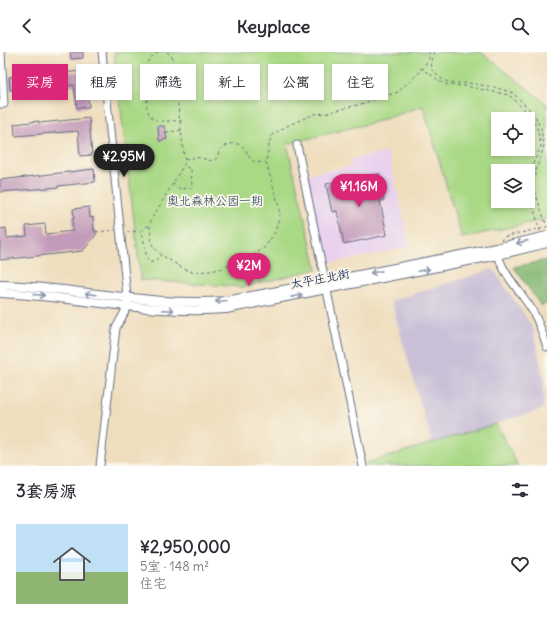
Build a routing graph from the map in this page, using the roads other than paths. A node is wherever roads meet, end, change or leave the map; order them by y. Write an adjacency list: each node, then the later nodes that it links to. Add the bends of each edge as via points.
1 (1, 52): 3 (street, via 4,104)
2 (102, 52): 10 (street)
3 (0, 104)
4 (297, 145): 8 (street)
5 (544, 236): 6 (main road, 太平庄北街)
6 (497, 251): 8 (main road, 太平庄北街); 11 (street, via 502,268 532,309)
7 (0, 285): 10 (main road, 太平庄北街, one-way to 7, via 34,287)
8 (326, 286): 10 (main road, 太平庄北街, via 221,310 180,311); 13 (street)
9 (0, 293): 10 (main road, 太平庄北街, one-way to 10)
10 (127, 302): 12 (street, via 116,328)
11 (547, 348)
12 (100, 466)
13 (363, 466)

